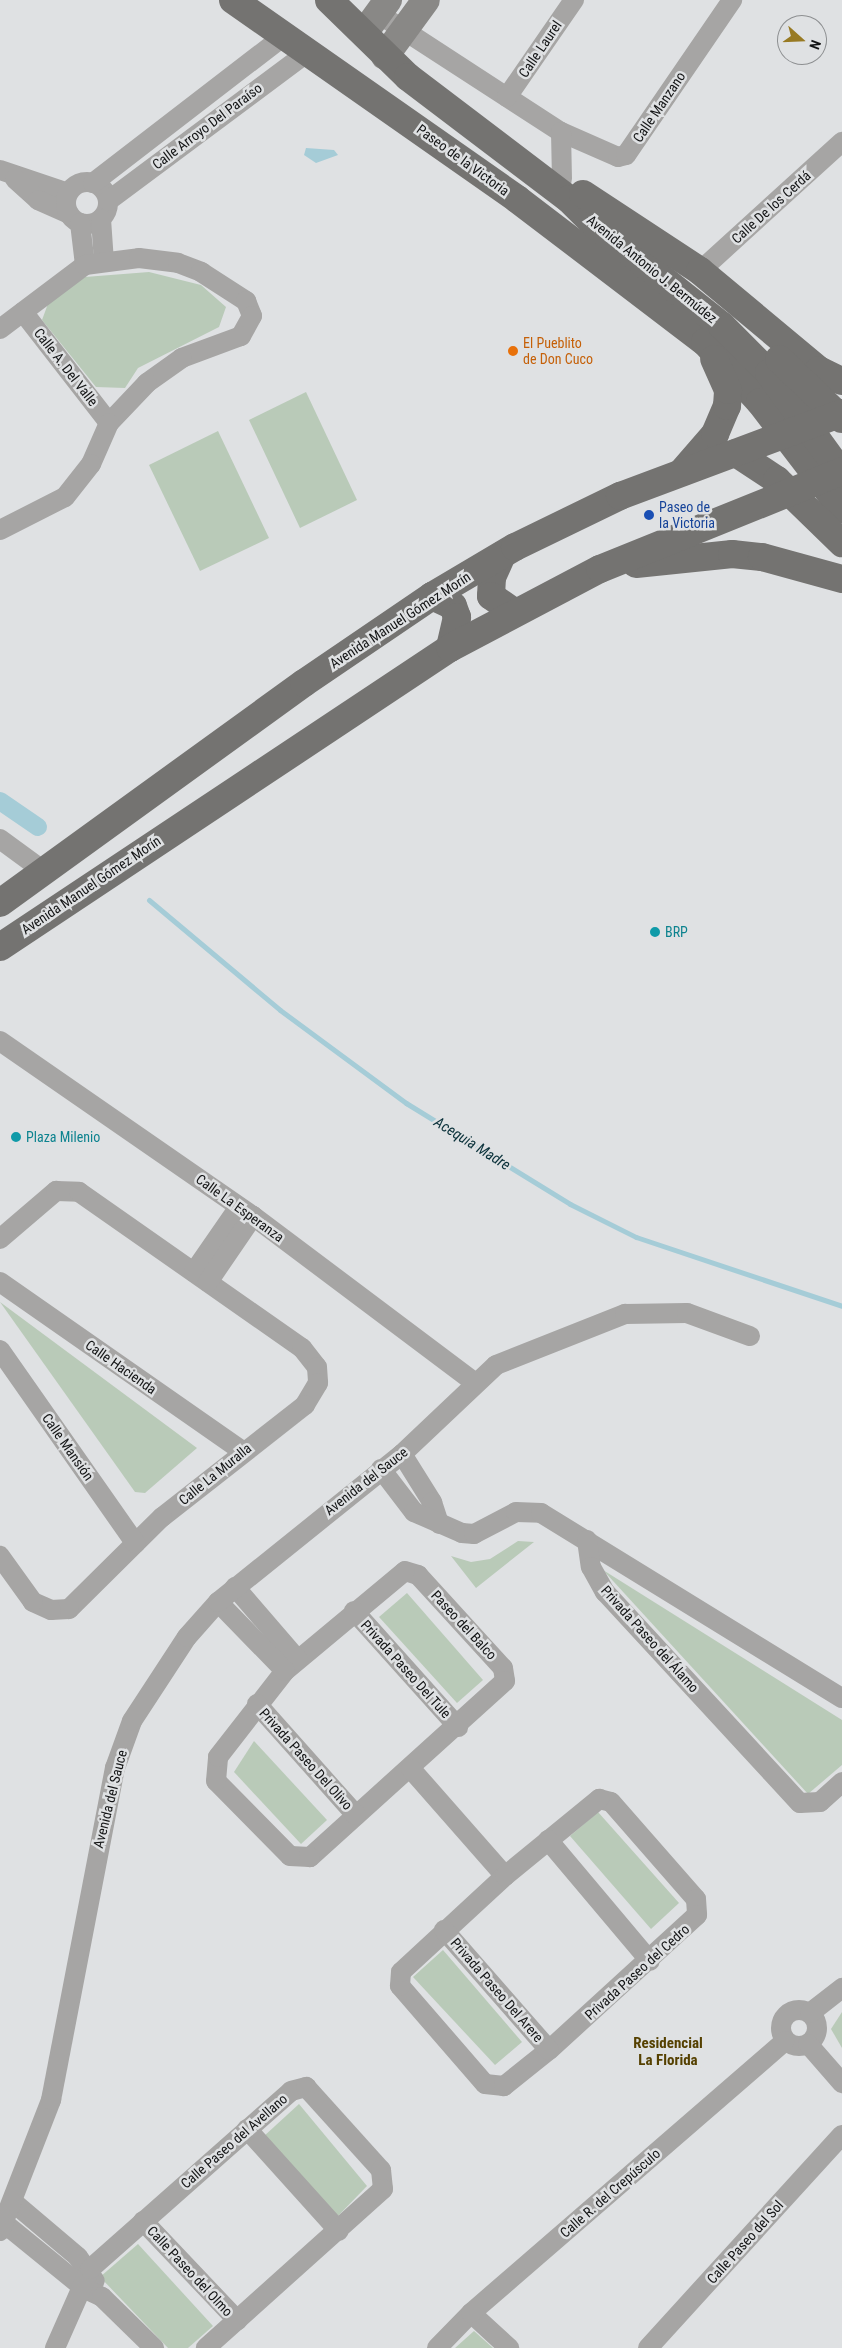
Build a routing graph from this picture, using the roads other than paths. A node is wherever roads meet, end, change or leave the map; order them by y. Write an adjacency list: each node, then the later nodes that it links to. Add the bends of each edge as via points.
1 (233, 0): 8 (main road, Paseo de la Victoria)
2 (329, 0): 6 (main road, Avenida Antonio J. Bermúdez)
3 (426, 0): 7 (street)
4 (574, 0): 12 (street, Calle Laurel)
5 (732, 0): 13 (street, Calle Manzano, via 626,155 608,156)
6 (377, 16): 7 (street, Calle Manzano); 10 (main road, Avenida Antonio J. Bermúdez)
7 (404, 31): 10 (street); 12 (street, Calle Manzano)
8 (284, 36): 9 (main road, Paseo de la Victoria); 17 (street, Calle Arroyo Del Paraíso)
9 (308, 52): 19 (main road, Paseo de la Victoria); 20 (street, Calle Arroyo Del Paraíso)
10 (385, 56): 11 (main road, Avenida Antonio J. Bermúdez)
11 (432, 95): 16 (main road, via 453,98 476,110); 22 (main road, Avenida Antonio J. Bermúdez, via 569,199)
12 (507, 98): 13 (street, Calle Manzano)
13 (561, 132): 16 (street)
14 (842, 142): 24 (street, Calle De los Cerdá)
15 (6, 173): 18 (street); 21 (street, via 38,200)
16 (562, 179): 24 (main road)
17 (93, 183): 18 (street, Calle Arroyo Del Paraíso, via 79,183); 20 (street)
18 (68, 193): 21 (street)
19 (517, 199): 22 (main road, via 568,220); 27 (main road, Paseo de la Victoria)
20 (104, 210): 21 (street); 23 (street)
21 (75, 219): 23 (street)
22 (596, 226): 29 (main road, via 661,263 710,297); 31 (main road, Avenida Antonio J. Bermúdez, via 748,350)
23 (94, 264): 25 (street); 30 (street, via 139,258 178,263 246,301 252,316 241,336 161,371)
24 (700, 271): 28 (main road, via 819,370)
25 (23, 312): 26 (street); 30 (street, Calle A. Del Valle)
26 (0, 329)
27 (705, 342): 32 (main road, Paseo de la Victoria); 34 (main road, via 724,377 727,406 715,434)
28 (842, 381)
29 (840, 416): 31 (main road, Avenida Manuel Gómez Morín)
30 (109, 423): 38 (street, via 91,464 65,497)
31 (808, 425): 32 (main road, Avenida Manuel Gómez Morín); 35 (main road, Avenida Antonio J. Bermúdez)
32 (783, 433): 33 (main road, Avenida Manuel Gómez Morín); 35 (main road, Paseo de la Victoria)
33 (736, 453): 34 (main road, Avenida Manuel Gómez Morín); 36 (main road)
34 (682, 472): 40 (main road, Avenida Manuel Gómez Morín, via 620,496)
35 (835, 474): 36 (main road, Avenida Manuel Gómez Morín); 37 (main road, Paseo de la Victoria)
36 (789, 492): 39 (main road); 41 (main road, Avenida Manuel Gómez Morín)
37 (842, 509)
38 (0, 530)
39 (842, 543)
40 (502, 555): 43 (main road, Avenida Manuel Gómez Morín); 44 (main road, via 492,577 491,596)
41 (600, 569): 42 (main road, via 732,554 762,557); 44 (main road, Avenida Manuel Gómez Morín)
42 (842, 579)
43 (432, 596): 45 (main road, via 453,606 457,617); 47 (main road, Avenida Manuel Gómez Morín, via 304,682)
44 (514, 612): 45 (main road, Avenida Manuel Gómez Morín)
45 (450, 648): 49 (main road, Avenida Manuel Gómez Morín)
46 (0, 840): 47 (street)
47 (45, 872): 48 (main road, Avenida Manuel Gómez Morín)
48 (0, 903)
49 (0, 947)
50 (0, 1041): 51 (street, Calle La Esperanza)
51 (246, 1211): 53 (street); 57 (street, Calle La Esperanza)
52 (0, 1239): 53 (street, Calle La Muralla, via 56,1191 73,1191)
53 (201, 1277): 58 (street, Calle La Muralla, via 302,1348 317,1367 313,1397)
54 (0, 1282): 58 (street, Calle Hacienda)
55 (750, 1336): 57 (street, Avenida del Sauce, via 687,1313 624,1314 496,1365)
56 (0, 1350): 63 (street, Calle Mansión)
57 (474, 1382): 59 (street, Avenida del Sauce)
58 (242, 1451): 63 (street, Calle La Muralla)
59 (402, 1454): 60 (street, Avenida del Sauce); 61 (street, via 432,1502)
60 (381, 1469): 61 (street, via 406,1505); 65 (street, Avenida del Sauce)
61 (438, 1524): 62 (street, via 474,1534 516,1512 531,1511)
62 (587, 1540): 69 (street); 73 (street, Privada Paseo del Álamo, via 591,1567 605,1592 800,1803 820,1802)
63 (136, 1543): 64 (street, Calle La Muralla, via 77,1605 60,1611 34,1602)
64 (0, 1556)
65 (235, 1587): 66 (street, Avenida del Sauce); 68 (street)
66 (218, 1602): 68 (street); 87 (street, Avenida del Sauce, via 156,1680 132,1721 115,1768 51,2100)
67 (354, 1611): 68 (street, Paseo del Balco); 71 (street, Privada Paseo Del Tule); 71 (street, Paseo del Balco, via 399,1572 412,1572 503,1668 502,1688)
68 (291, 1666): 70 (street, Paseo del Balco)
69 (842, 1698)
70 (257, 1704): 74 (street, Privada Paseo Del Olivo); 74 (street, Paseo del Balco, via 218,1757 216,1780 298,1859 310,1857)
71 (458, 1726): 72 (street, Paseo del Balco)
72 (411, 1769): 74 (street, Paseo del Balco); 76 (street)
73 (842, 1782)
74 (356, 1815)
75 (548, 1840): 76 (street, Privada Paseo del Cedro); 78 (street); 78 (street, Privada Paseo del Cedro, via 592,1803 604,1799 696,1899 695,1920)
76 (505, 1876): 77 (street, Privada Paseo del Cedro)
77 (444, 1930): 83 (street, Privada Paseo Del Arere); 83 (street, Privada Paseo del Cedro, via 406,1965 400,1986 485,2084 504,2086)
78 (650, 1961): 83 (street, Privada Paseo del Cedro)
79 (842, 1988): 80 (street)
80 (810, 2013): 81 (street, via 792,2011 783,2018 780,2030); 82 (street, via 817,2029)
81 (785, 2041): 82 (street, via 796,2046); 93 (street, Calle R. del Crepúsculo)
82 (808, 2044): 84 (street)
83 (549, 2050)
84 (842, 2083)
85 (247, 2130): 88 (street, Calle Paseo del Avellano); 90 (street); 90 (street, Calle Paseo del Avellano, via 299,2086 311,2090 385,2179 376,2198)
86 (842, 2135): 100 (street, Calle Paseo del Sol)
87 (13, 2202): 89 (street, Avenida del Sauce); 91 (street)
88 (143, 2220): 91 (street, Calle Paseo del Avellano); 94 (street, Calle Paseo del Olmo)
89 (2, 2227): 92 (street)
90 (339, 2231): 94 (street, Calle Paseo del Avellano)
91 (90, 2269): 92 (street)
92 (94, 2293): 95 (street); 96 (street)
93 (471, 2313): 98 (street, Calle R. del Crepúsculo); 99 (street)
94 (237, 2320): 97 (street, Calle Paseo del Avellano)
95 (55, 2348)
96 (154, 2348)
97 (206, 2348)
98 (437, 2348)
99 (509, 2348)
100 (648, 2348)

